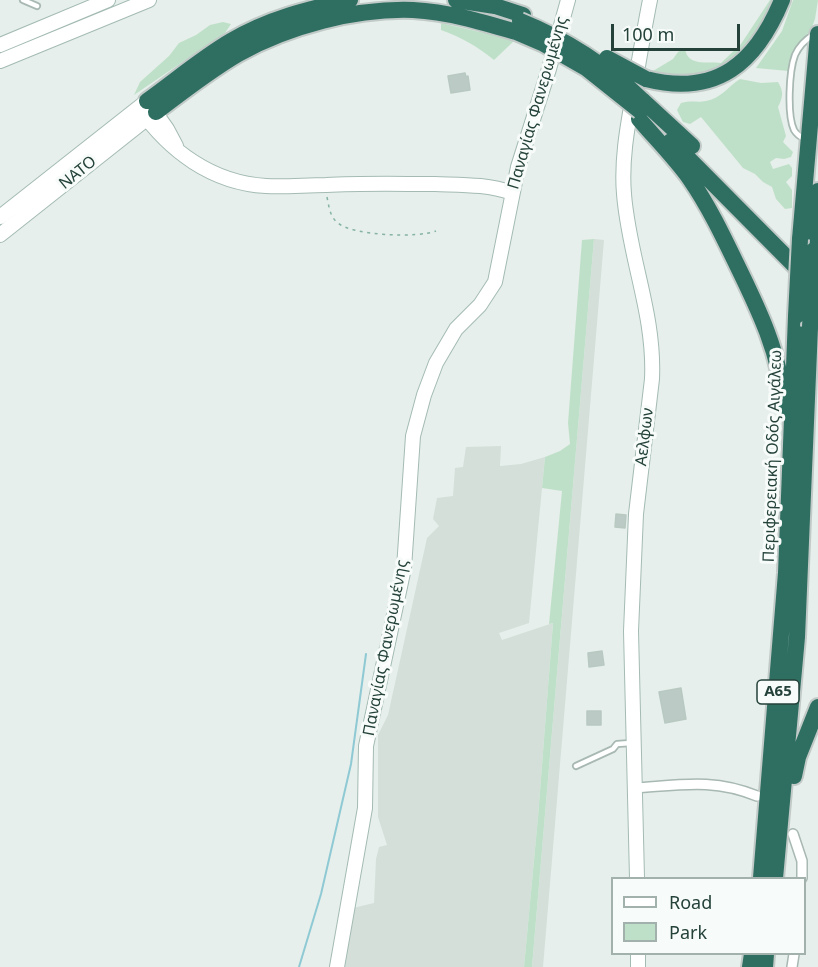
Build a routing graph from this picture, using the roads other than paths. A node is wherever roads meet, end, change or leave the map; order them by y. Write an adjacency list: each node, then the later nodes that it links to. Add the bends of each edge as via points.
1 (23, 0): 9 (lane)
2 (108, 0): 12 (main road)
3 (149, 0): 13 (main road)
4 (350, 0): 14 (highway, via 302,11 249,32 214,52)
5 (568, 0): 19 (main road, Παναγίας Φανερωμένης)
6 (650, 0): 28 (main road, Αελφων, via 623,164 624,194 653,358 636,514 631,631)
7 (782, 0): 10 (highway, bridge, via 764,37 742,61 712,79 686,84 646,79 551,26)
8 (463, 1): 10 (highway)
9 (37, 6)
10 (520, 23): 14 (highway, via 412,10 357,14 308,25 238,54); 15 (highway, bridge, via 544,44); 15 (highway, bridge, via 548,33 593,58)
11 (818, 33): 26 (highway, Περιφερειακή Οδός Αιγάλεω / Α65, bridge, via 800,239)
12 (0, 45)
13 (0, 62)
14 (147, 110): 16 (main road, ΝΑΤΟ); 17 (main road, via 167,129); 20 (main road, ΝΑΤΟ)
15 (641, 110): 22 (highway, via 696,150); 23 (highway); 26 (highway, via 703,200 753,299 776,358 784,421)
16 (113, 145): 17 (main road, via 148,135); 21 (main road, ΝΑΤΟ)
17 (171, 145): 19 (main road, via 200,166 238,182 273,186 483,185)
18 (818, 191): 24 (highway, Περιφερειακή Οδός Αιγάλεω / Α65, bridge)
19 (512, 193): 38 (main road, Παναγίας Φανερωμένης, via 495,282 480,305 456,329 436,363 414,436 404,568 366,746 366,808)
20 (0, 216)
21 (0, 235)
22 (818, 276)
23 (818, 290)
24 (808, 382): 25 (highway); 31 (highway, Περιφερειακή Οδός Αιγάλεω / Α65, via 800,584)
25 (818, 422)
26 (792, 444): 35 (highway, Περιφερειακή Οδός Αιγάλεω / Α65, via 782,637)
27 (818, 707): 31 (highway, via 794,778)
28 (634, 743): 29 (lane, via 617,744); 30 (main road, Αελφων)
29 (576, 766)
30 (635, 788): 32 (street, via 708,783); 34 (main road, Αελφων)
31 (784, 795): 36 (highway, Περιφερειακή Οδός Αιγάλεω / Α65)
32 (757, 796)
33 (793, 834): 37 (street, via 802,861)
34 (637, 877)
35 (761, 877)
36 (775, 877)
37 (802, 877)
38 (337, 967)

